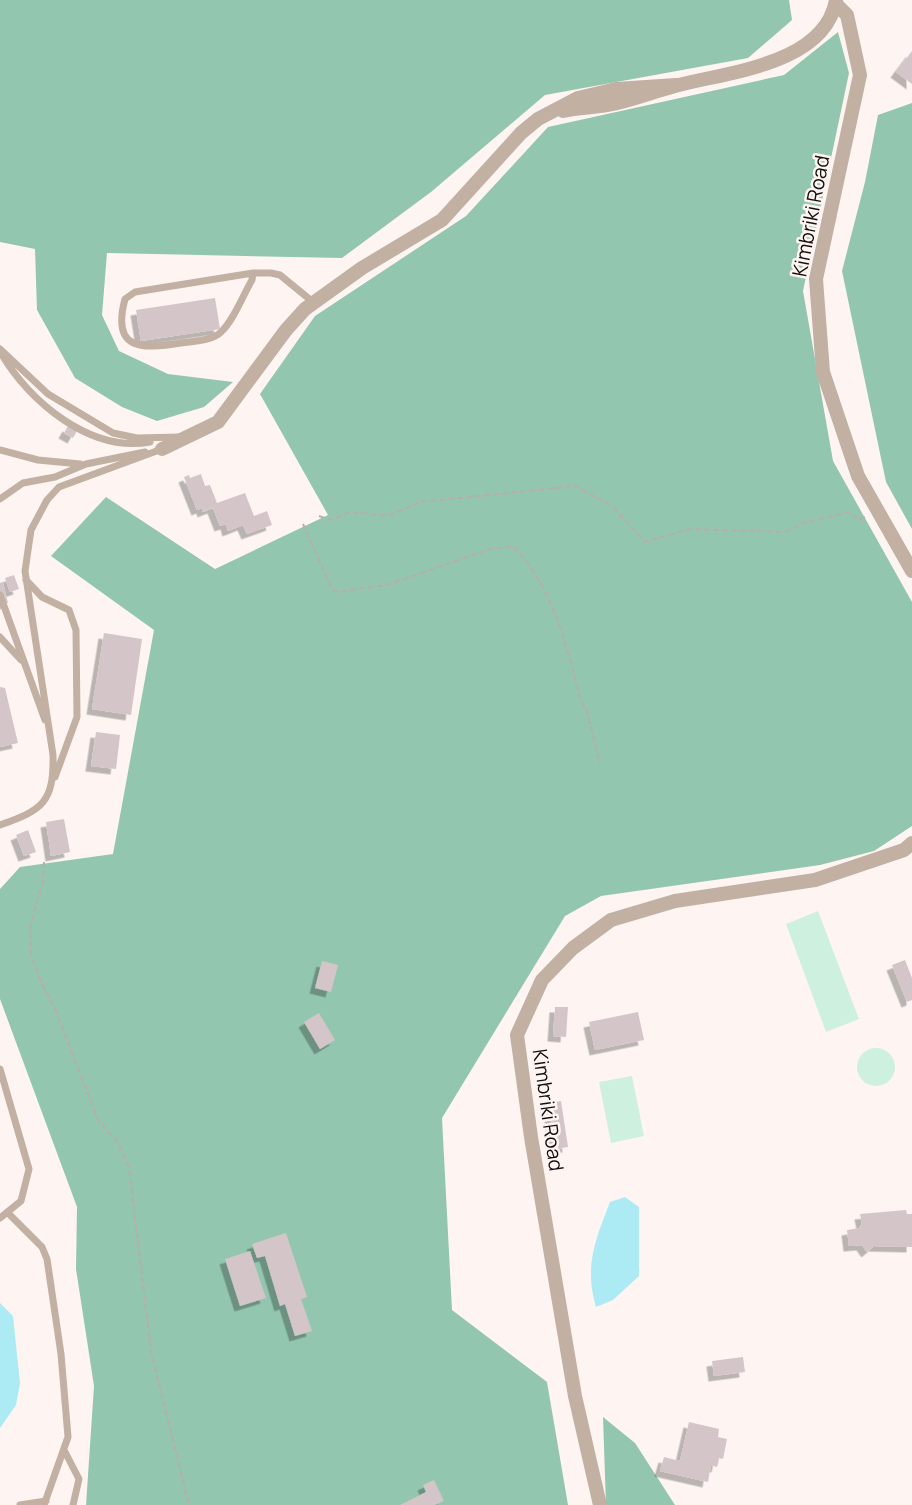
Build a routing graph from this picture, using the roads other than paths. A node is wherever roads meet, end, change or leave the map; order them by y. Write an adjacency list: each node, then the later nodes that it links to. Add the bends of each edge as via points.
1 (836, 2): 3 (street, via 817,33 789,54 752,69 676,85 616,89 578,98 538,119 442,220); 9 (street, Kimbriki Road, via 847,15 860,75 816,279 823,372 858,476)
2 (253, 273): 2 (lane, via 135,292 125,299 121,315 123,333 133,344 150,348 213,338 222,332); 3 (lane, via 280,275)
3 (313, 302): 5 (street, via 286,330 218,422 194,436)
4 (0, 350): 5 (lane, via 48,394 114,433); 5 (lane, via 15,377 49,410 84,430 118,443)
5 (166, 444): 7 (lane); 10 (lane, via 59,487 31,530)
6 (0, 450): 7 (lane, via 47,461)
7 (86, 464): 8 (lane, via 55,477 23,483)
8 (0, 499)
9 (912, 571)
10 (26, 580): 14 (lane); 15 (lane, via 42,597 69,610 76,630 77,717)
11 (0, 595): 13 (lane)
12 (0, 637): 13 (lane)
13 (24, 663): 14 (lane)
14 (50, 734): 15 (lane)
15 (53, 782): 16 (lane, via 50,796 40,808)
16 (0, 825)
17 (912, 843): 25 (street, Kimbriki Road, via 904,850 815,880 675,901 611,920 573,948 542,980 517,1035 574,1396)
18 (0, 1071): 19 (lane, via 29,1169 21,1201)
19 (8, 1213): 20 (lane); 21 (lane, via 42,1247 47,1258 67,1402 68,1437)
20 (0, 1218)
21 (64, 1450): 22 (lane); 24 (lane, via 79,1479)
22 (45, 1503): 23 (lane)
23 (20, 1505)
24 (74, 1505)
25 (600, 1505)

